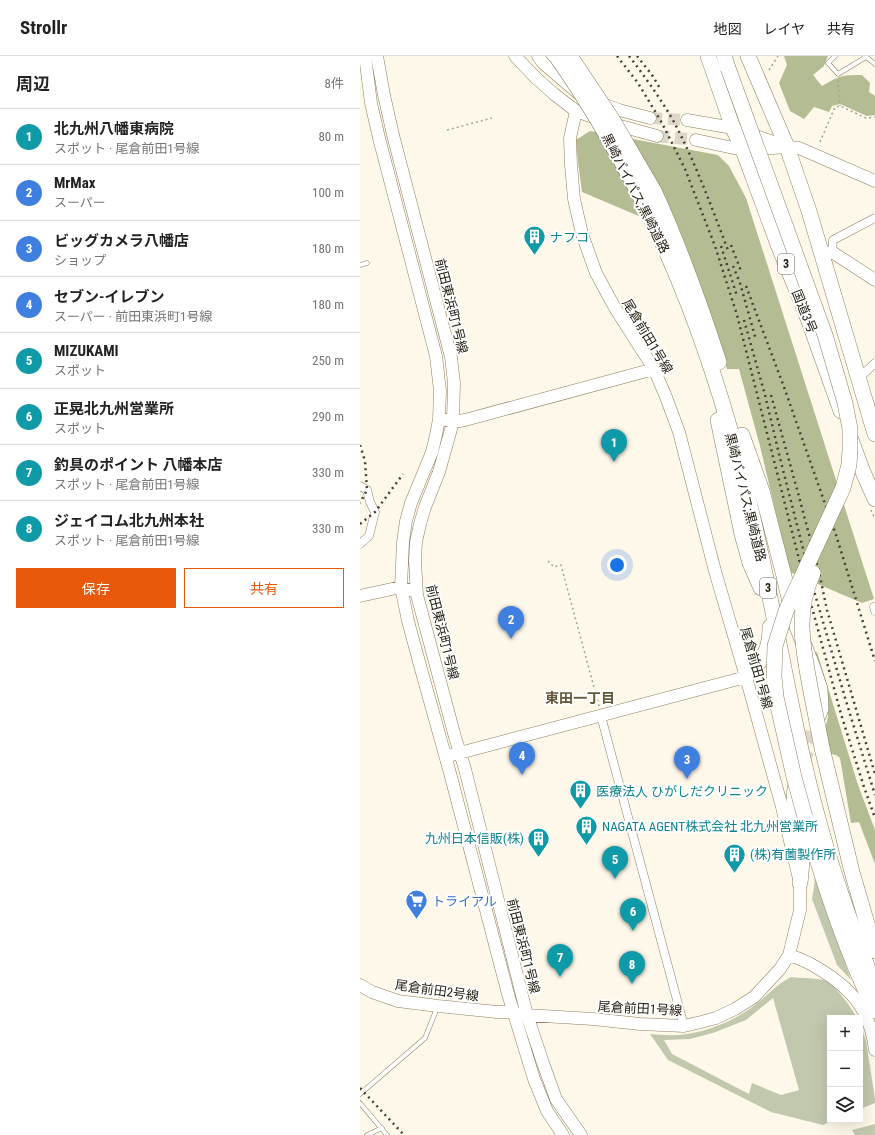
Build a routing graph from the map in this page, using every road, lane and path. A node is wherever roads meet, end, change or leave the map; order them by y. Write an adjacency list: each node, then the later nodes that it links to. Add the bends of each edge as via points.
1 (365, 56): 40 (street, 前田東浜町1号線, via 379,138 436,356 440,391)
2 (378, 56): 41 (street, 前田東浜町1号線, via 393,135 451,357)
3 (515, 56): 17 (street, via 536,78)
4 (538, 56): 20 (street, via 581,95 619,110)
5 (556, 56): 30 (highway, 黒崎バイパス;黒崎道路 / 3, bridge, via 622,161)
6 (570, 56): 30 (highway, 黒崎バイパス;黒崎道路 / 3, bridge, via 612,119)
7 (708, 56): 22 (highway, 国道3号 / 3)
8 (748, 56): 27 (highway)
9 (778, 56): 14 (path)
10 (834, 56): 15 (lane, via 828,63)
11 (865, 56): 13 (lane); 15 (lane)
12 (730, 61): 60 (highway, bridge, via 832,332 858,426 855,474 846,501 807,586 802,609 802,630 822,748 852,872); 66 (highway, bridge, via 825,335 850,429 850,458 843,488 786,611 775,646 774,676 792,770 805,817 848,949)
13 (875, 64)
14 (769, 70)
15 (838, 74): 16 (path)
16 (840, 106): 18 (path, via 866,118); 26 (path, via 835,108)
17 (576, 111): 24 (street); 38 (street, 尾倉前田1号線, via 570,138 571,165 574,199 582,234 596,273)
18 (875, 117)
19 (492, 118): 23 (path)
20 (650, 118)
21 (687, 120): 22 (street)
22 (733, 128): 27 (street); 28 (highway, 国道3号 / 3)
23 (448, 130)
24 (657, 136)
25 (696, 140): 28 (street)
26 (820, 142)
27 (787, 147): 28 (street); 29 (street, via 799,148); 32 (highway)
28 (743, 150): 45 (highway, 国道3号 / 3)
29 (875, 181)
30 (647, 194): 36 (highway, 黒崎バイパス;黒崎道路 / 3); 43 (highway, 黒崎バイパス;黒崎道路 / 3, via 669,223 684,259)
31 (875, 218): 32 (street, via 833,240)
32 (827, 254): 35 (street); 39 (highway)
33 (367, 263): 34 (lane)
34 (360, 265)
35 (875, 280)
36 (691, 312): 53 (highway, via 709,380 742,534 770,622 770,639 765,654); 64 (highway, 黒崎バイパス;黒崎道路 / 3, via 724,409 747,495 791,707 819,823 840,893)
37 (875, 363): 39 (street)
38 (654, 369): 41 (street); 53 (street, 尾倉前田1号線, via 678,432)
39 (859, 378): 42 (highway)
40 (438, 419): 41 (street); 48 (street, 前田東浜町1号線, via 432,452 415,491 406,521)
41 (454, 422): 49 (street, 前田東浜町1号線, via 416,542)
42 (875, 434)
43 (742, 435): 55 (highway, via 762,491 796,624 820,689 821,709); 62 (highway, 黒崎バイパス;黒崎道路 / 3, via 766,532 799,697 828,819 847,883)
44 (360, 486): 46 (street, via 367,490 375,512 369,536)
45 (875, 499)
46 (360, 544)
47 (548, 561): 54 (path, via 554,567 561,565)
48 (401, 587): 49 (street); 50 (street); 57 (street, 前田東浜町1号線)
49 (417, 594): 56 (street, 前田東浜町1号線)
50 (360, 596)
51 (875, 607): 52 (street)
52 (875, 611)
53 (746, 677): 54 (street); 59 (street, 尾倉前田1号線)
54 (601, 716): 56 (street); 69 (street)
55 (814, 732)
56 (460, 753): 57 (street); 68 (street, 前田東浜町1号線)
57 (445, 757): 67 (street, 前田東浜町1号線)
58 (797, 777): 59 (highway, via 794,811 801,850)
59 (800, 883): 61 (street, 尾倉前田1号線, via 800,910)
60 (875, 951)
61 (789, 955): 69 (street, 尾倉前田1号線, via 780,969 754,997 716,1018); 70 (street, via 814,965 862,1002)
62 (875, 960)
63 (360, 985): 65 (street, 尾倉前田2号線, via 372,992 398,1000)
64 (875, 987)
65 (438, 1006): 67 (street, 尾倉前田2号線); 71 (lane, via 426,1038)
66 (875, 1011)
67 (513, 1012): 68 (street, 尾倉前田1号線); 76 (street, 前田東浜町1号線, via 534,1079 548,1111)
68 (527, 1014): 69 (street, 尾倉前田1号線); 77 (street, 前田東浜町1号線, via 556,1099)
69 (684, 1026)
70 (875, 1050)
71 (360, 1094)
72 (360, 1103): 73 (lane)
73 (382, 1128): 74 (lane); 75 (lane)
74 (367, 1135)
75 (387, 1135)
76 (563, 1135)
77 (581, 1135)

